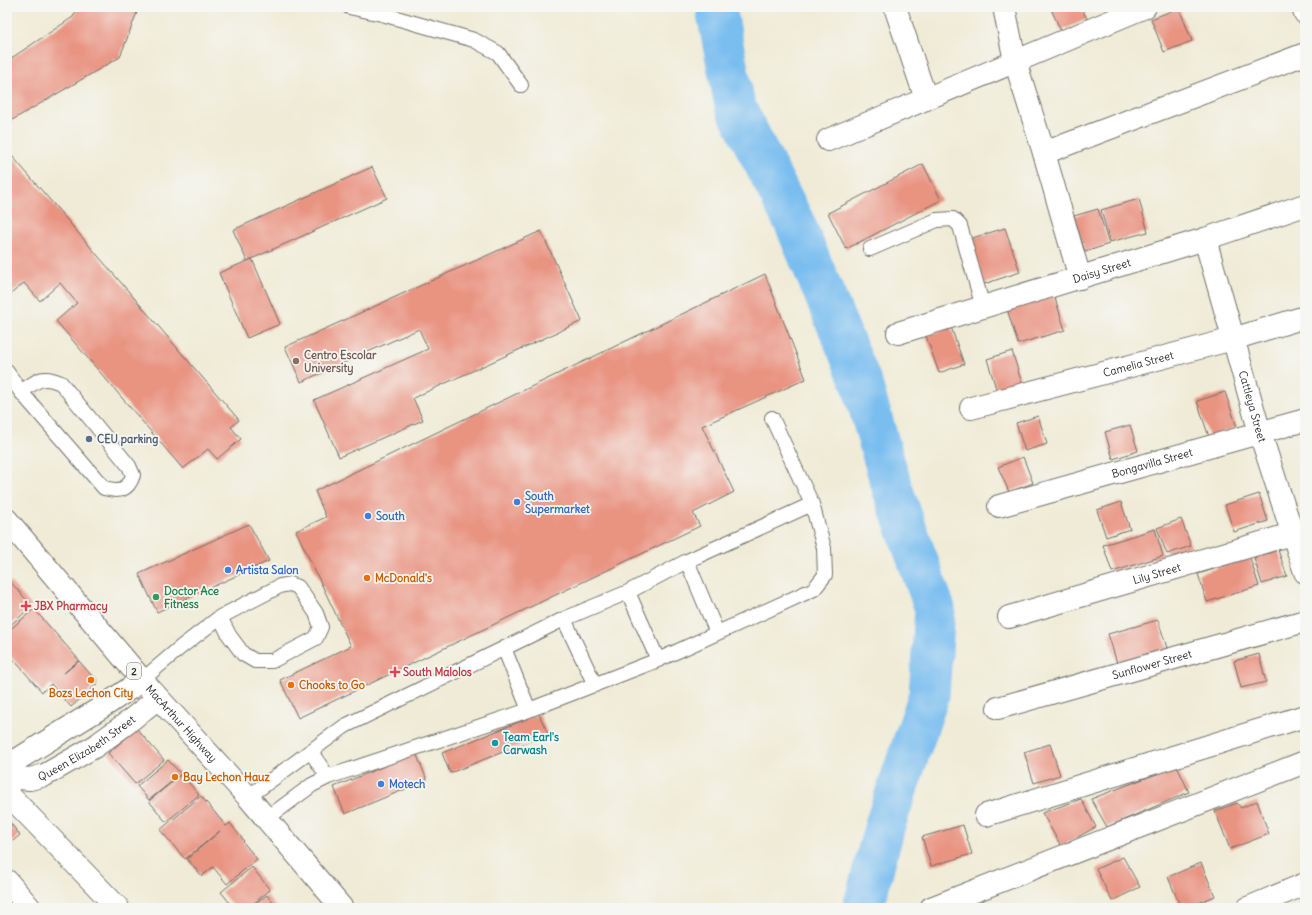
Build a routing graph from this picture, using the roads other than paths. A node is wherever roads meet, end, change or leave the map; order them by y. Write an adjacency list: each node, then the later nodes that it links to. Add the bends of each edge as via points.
1 (349, 7): 9 (lane, via 474,40 498,53)
2 (895, 7): 10 (main road)
3 (1004, 7): 8 (main road)
4 (1145, 7): 8 (main road)
5 (1303, 7): 6 (main road)
6 (1305, 13)
7 (1305, 54): 12 (main road)
8 (1015, 61): 10 (main road); 12 (main road)
9 (522, 85)
10 (926, 99): 11 (main road)
11 (828, 140)
12 (1044, 153): 16 (main road)
13 (1305, 205): 14 (main road, Daisy Street)
14 (1205, 239): 16 (main road, Daisy Street); 20 (main road, Cattleya Street)
15 (870, 249): 17 (lane, via 938,220 953,219 960,226)
16 (1080, 278): 17 (main road, Daisy Street)
17 (983, 307): 19 (main road, Daisy Street)
18 (1305, 317): 20 (main road, Camelia Street)
19 (898, 333)
20 (1233, 339): 23 (main road, Camelia Street); 26 (main road, Cattleya Street)
21 (7, 372): 22 (lane)
22 (21, 392): 22 (lane, via 104,488 115,491 131,483 133,475 129,466 61,383 51,379 40,379)
23 (971, 408)
24 (772, 418): 27 (lane)
25 (1305, 420): 26 (main road, Bongavilla Street)
26 (1260, 434): 28 (main road, Bongavilla Street); 30 (main road, Cattleya Street)
27 (812, 504): 31 (lane); 38 (lane, via 824,548 825,575 814,589)
28 (999, 506)
29 (7, 520): 41 (main road, MacArthur Highway / 2)
30 (1299, 532): 32 (main road, Cattleya Street); 34 (main road, Lily Street)
31 (686, 561): 33 (lane); 38 (lane)
32 (1305, 572)
33 (628, 592): 36 (lane); 40 (lane)
34 (1009, 616)
35 (220, 617): 35 (lane, via 243,654 255,661 272,661 316,638 321,627 316,613 298,587 290,584 280,586); 41 (lane)
36 (564, 619): 39 (lane); 42 (lane)
37 (1305, 621): 44 (main road, Sunflower Street)
38 (717, 633): 40 (lane)
39 (504, 648): 45 (lane); 49 (lane, via 345,726)
40 (658, 660): 42 (lane)
41 (142, 680): 43 (main road, MacArthur Highway / 2); 47 (main road)
42 (595, 685): 45 (lane)
43 (158, 698): 48 (main road, Queen Elizabeth Street); 55 (main road, MacArthur Highway / 2)
44 (998, 708)
45 (529, 710): 53 (lane)
46 (1305, 716): 56 (main road)
47 (74, 724): 48 (main road); 51 (main road)
48 (94, 747): 52 (main road, Queen Elizabeth Street, via 45,775 30,779)
49 (311, 752): 53 (lane); 55 (lane)
50 (1305, 762): 61 (main road)
51 (7, 766)
52 (7, 777)
53 (328, 777): 57 (lane, via 312,785)
54 (7, 793): 59 (main road)
55 (248, 797): 57 (main road, MacArthur Highway / 2)
56 (986, 815)
57 (266, 819): 60 (main road, MacArthur Highway / 2)
58 (1305, 884): 62 (main road)
59 (118, 908)
60 (342, 908)
61 (931, 908)
62 (1248, 908)

